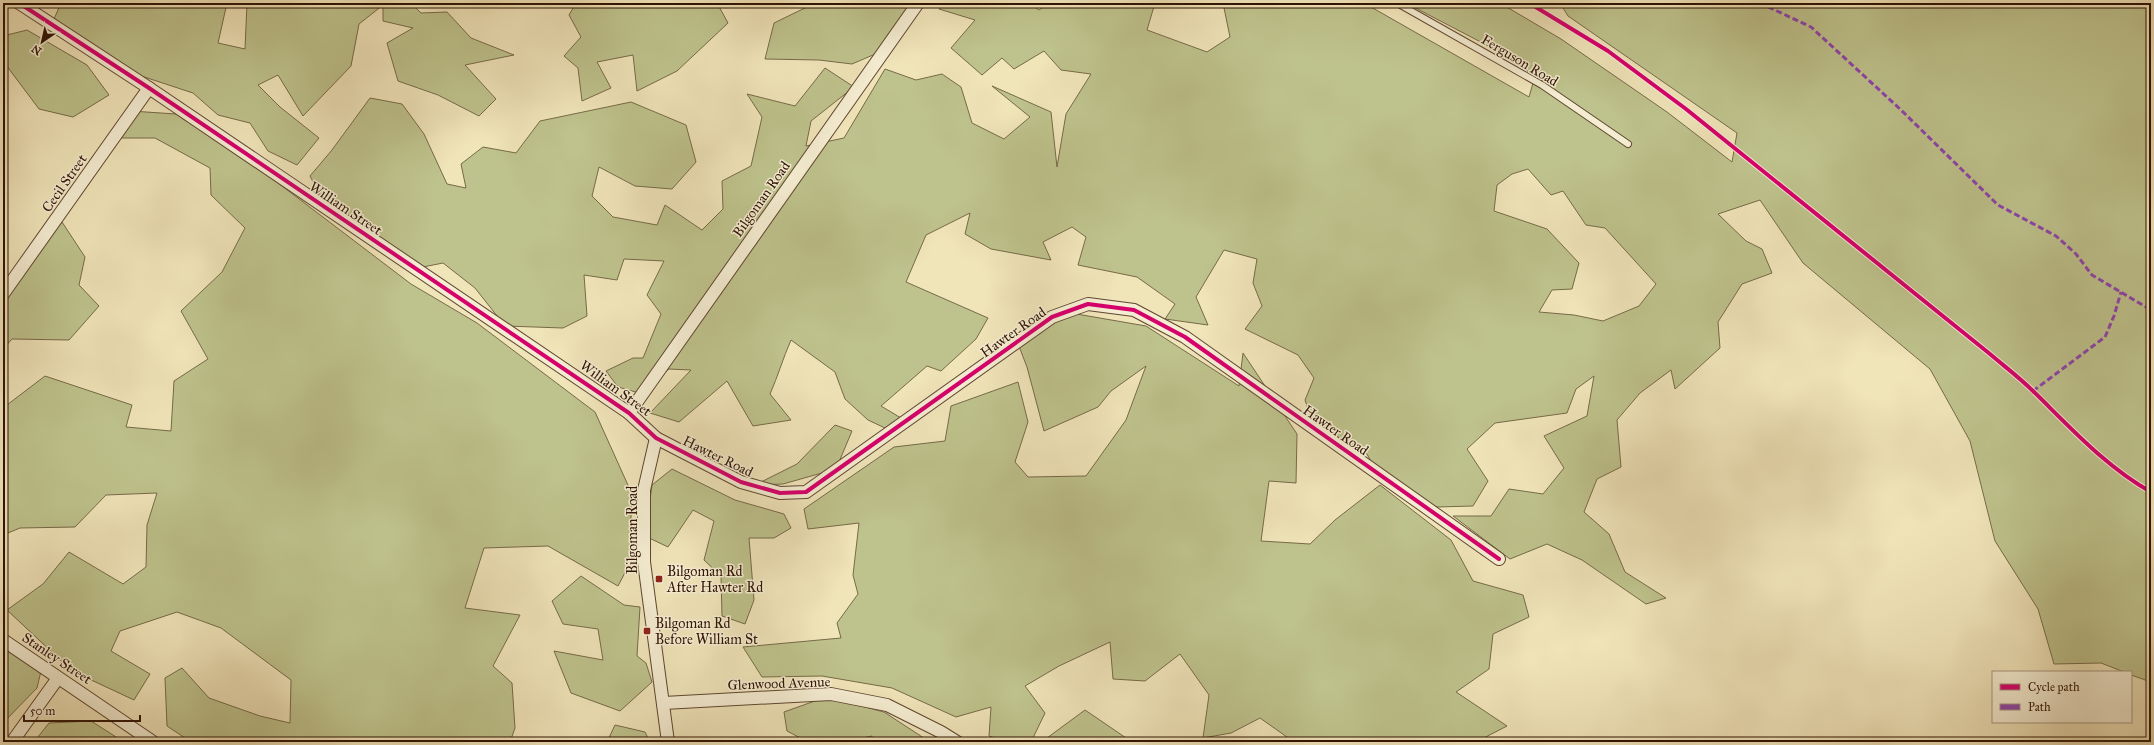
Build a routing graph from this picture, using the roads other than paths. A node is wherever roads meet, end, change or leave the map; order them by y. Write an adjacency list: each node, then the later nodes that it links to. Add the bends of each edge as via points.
1 (19, 3): 4 (street, William Street)
2 (918, 3): 7 (street, Bilgoman Road)
3 (1397, 3): 5 (lane, Ferguson Road, via 1542,85)
4 (149, 88): 6 (street, Cecil Street); 7 (street, William Street)
5 (1628, 144)
6 (3, 294)
7 (629, 413): 8 (street, William Street)
8 (656, 438): 9 (street, Hawter Road, via 741,482 780,493 806,492 1052,317 1088,304 1134,310 1184,337); 12 (street, Bilgoman Road, via 644,490 644,562)
9 (1499, 559)
10 (3, 640): 11 (street, Stanley Street)
11 (58, 678): 13 (street); 14 (street, Stanley Street)
12 (664, 703): 15 (street, Bilgoman Road); 16 (street, Glenwood Avenue, via 831,694 887,705)
13 (12, 742)
14 (153, 742)
15 (668, 742)
16 (957, 742)

